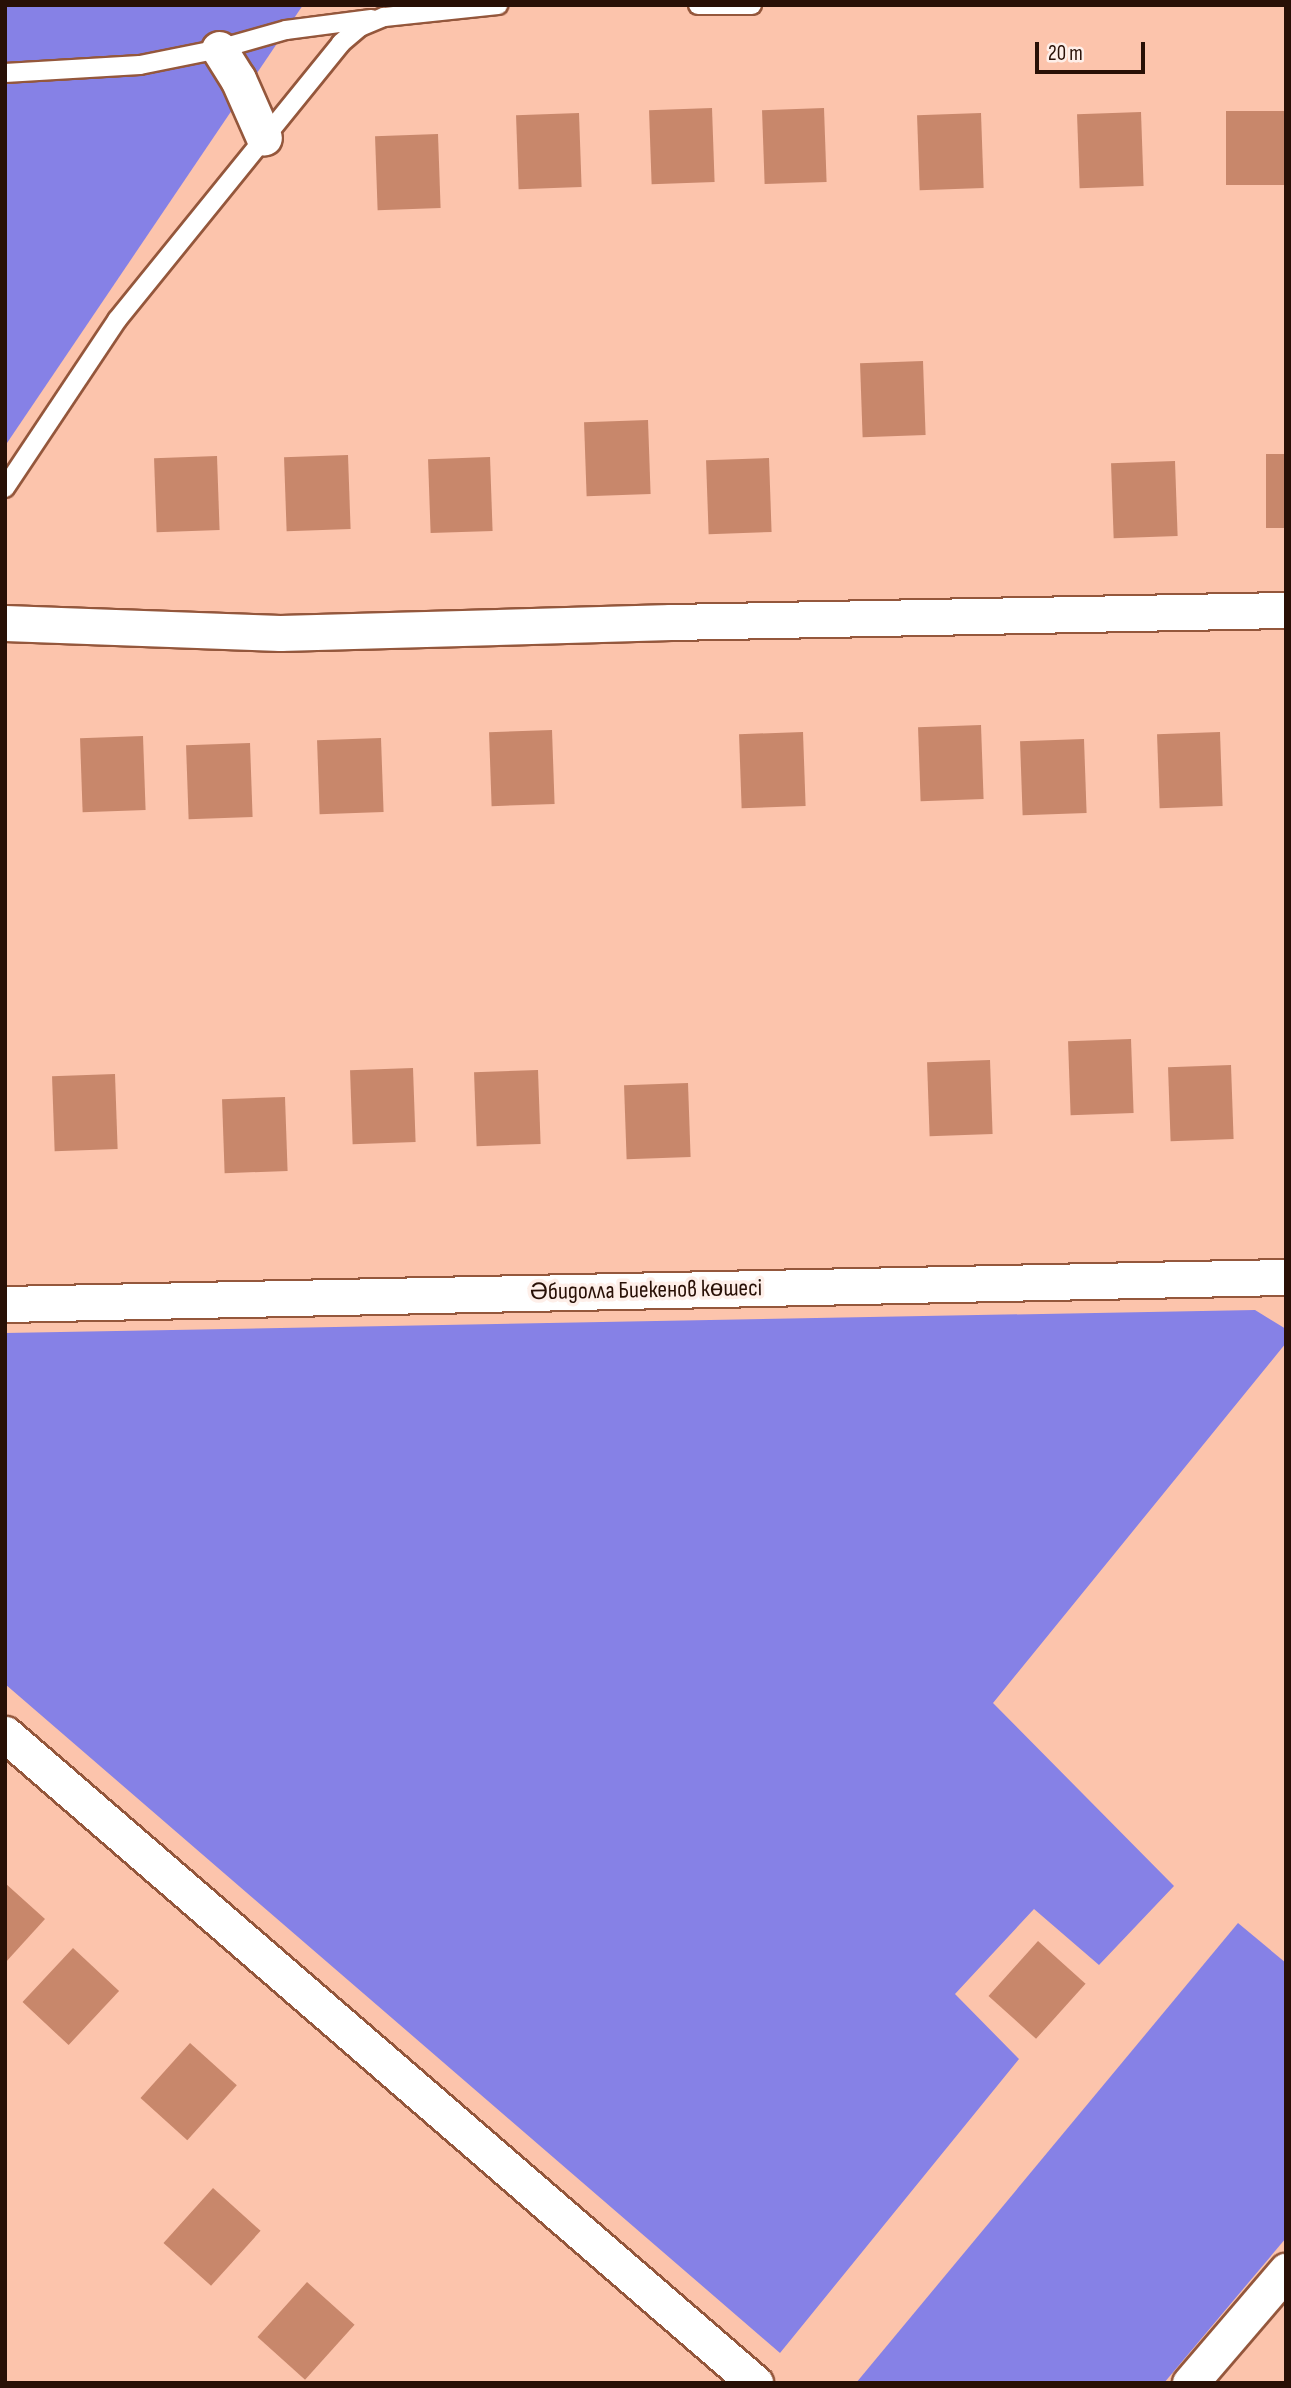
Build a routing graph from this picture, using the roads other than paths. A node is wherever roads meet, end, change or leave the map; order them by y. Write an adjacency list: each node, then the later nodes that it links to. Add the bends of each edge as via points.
1 (498, 5): 5 (lane)
2 (698, 5): 4 (lane)
3 (752, 5): 4 (lane)
4 (719, 6)
5 (384, 17): 6 (lane, via 286,30); 8 (lane, via 360,27 341,43)
6 (219, 49): 7 (lane, via 140,65); 8 (street)
7 (5, 73)
8 (264, 138): 9 (lane, via 117,320)
9 (5, 488)
10 (1286, 610): 11 (street, via 280,633)
11 (5, 623)
12 (1286, 1277): 13 (street, Әбидолла Биекенов көшесі)
13 (5, 1304)
14 (5, 1734): 16 (street)
15 (1286, 2271): 17 (street)
16 (755, 2383)
17 (1190, 2383)

